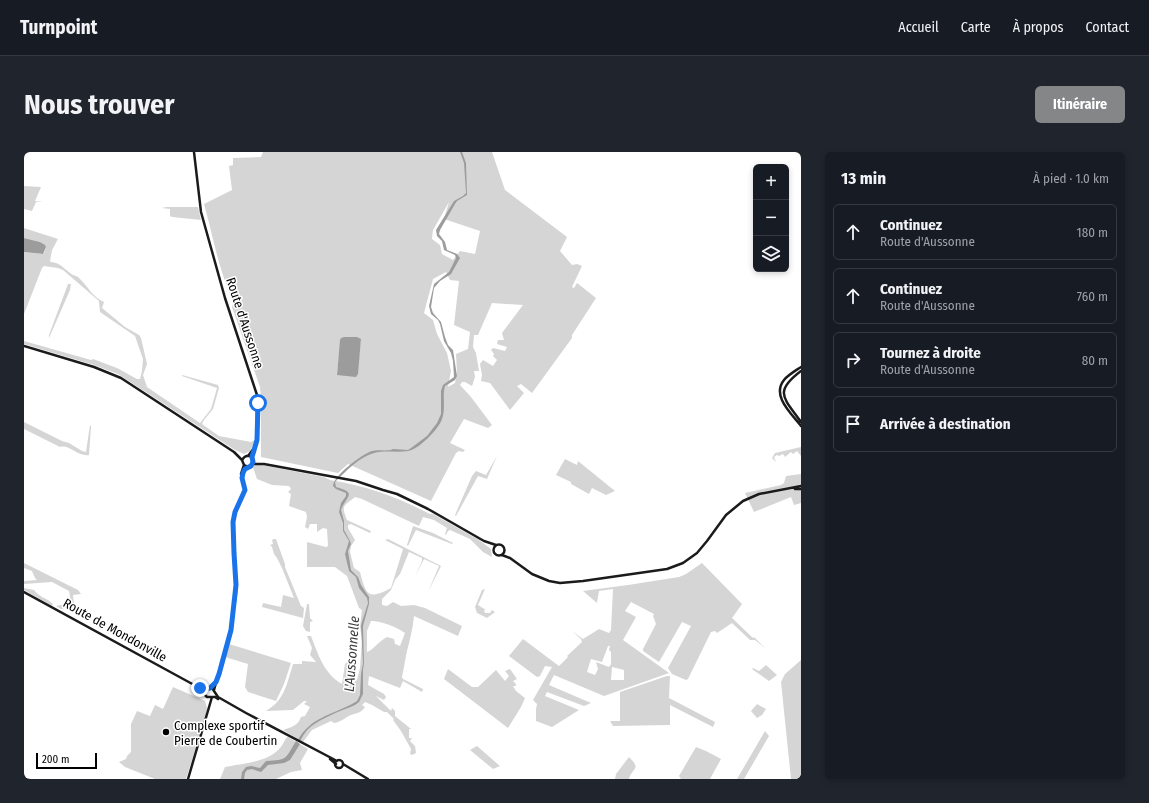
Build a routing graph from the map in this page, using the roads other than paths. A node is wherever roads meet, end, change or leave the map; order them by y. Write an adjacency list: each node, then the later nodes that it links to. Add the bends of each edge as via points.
1 (194, 152): 7 (main road, Route d'Aussonne, via 200,207 225,298 257,395)
2 (24, 346): 8 (main road, via 121,378)
3 (801, 367): 6 (main road, via 784,380 780,391 783,402)
4 (801, 371): 5 (main road, via 784,389 785,400)
5 (801, 420)
6 (801, 426)
7 (255, 446): 9 (main road, Route d'Aussonne); 10 (main road, Route d'Aussonne)
8 (234, 452): 9 (main road); 11 (main road)
9 (246, 456): 10 (main road); 11 (main road)
10 (252, 458): 12 (main road); 13 (main road)
11 (242, 460): 14 (main road)
12 (253, 464): 13 (main road); 15 (main road)
13 (264, 464): 20 (main road, via 342,478 397,494)
14 (244, 465): 15 (main road); 16 (main road)
15 (248, 467): 16 (main road)
16 (242, 478): 27 (main road, via 245,490 233,522 235,604)
17 (801, 486): 18 (main road)
18 (791, 488): 19 (main road); 25 (main road, via 759,494 740,503 726,515 697,553 683,563 666,569 583,582 560,583 532,574)
19 (801, 489)
20 (484, 541): 21 (main road); 22 (main road)
21 (496, 545): 22 (main road); 23 (main road, via 503,545)
22 (494, 549): 24 (main road, via 496,554)
23 (505, 551): 24 (main road); 25 (main road)
24 (502, 555): 25 (main road)
25 (510, 558)
26 (24, 592): 28 (main road, Route de Mondonville)
27 (216, 682): 29 (main road); 30 (main road)
28 (196, 686): 29 (main road, Route de Mondonville); 31 (main road, Route de Mondonville)
29 (208, 688): 30 (main road, Route de Mondonville); 31 (main road)
30 (214, 691): 33 (main road); 35 (main road, Route de Mondonville, via 218,697)
31 (205, 694): 32 (main road, Route de Mondonville)
32 (207, 697): 33 (main road); 34 (main road, Route de Mondonville)
33 (212, 697): 34 (main road); 35 (main road)
34 (210, 702): 38 (main road)
35 (246, 713): 36 (main road)
36 (336, 762): 37 (main road, via 337,767); 37 (main road, via 340,760)
37 (342, 766): 39 (main road)
38 (188, 779)
39 (367, 779)

